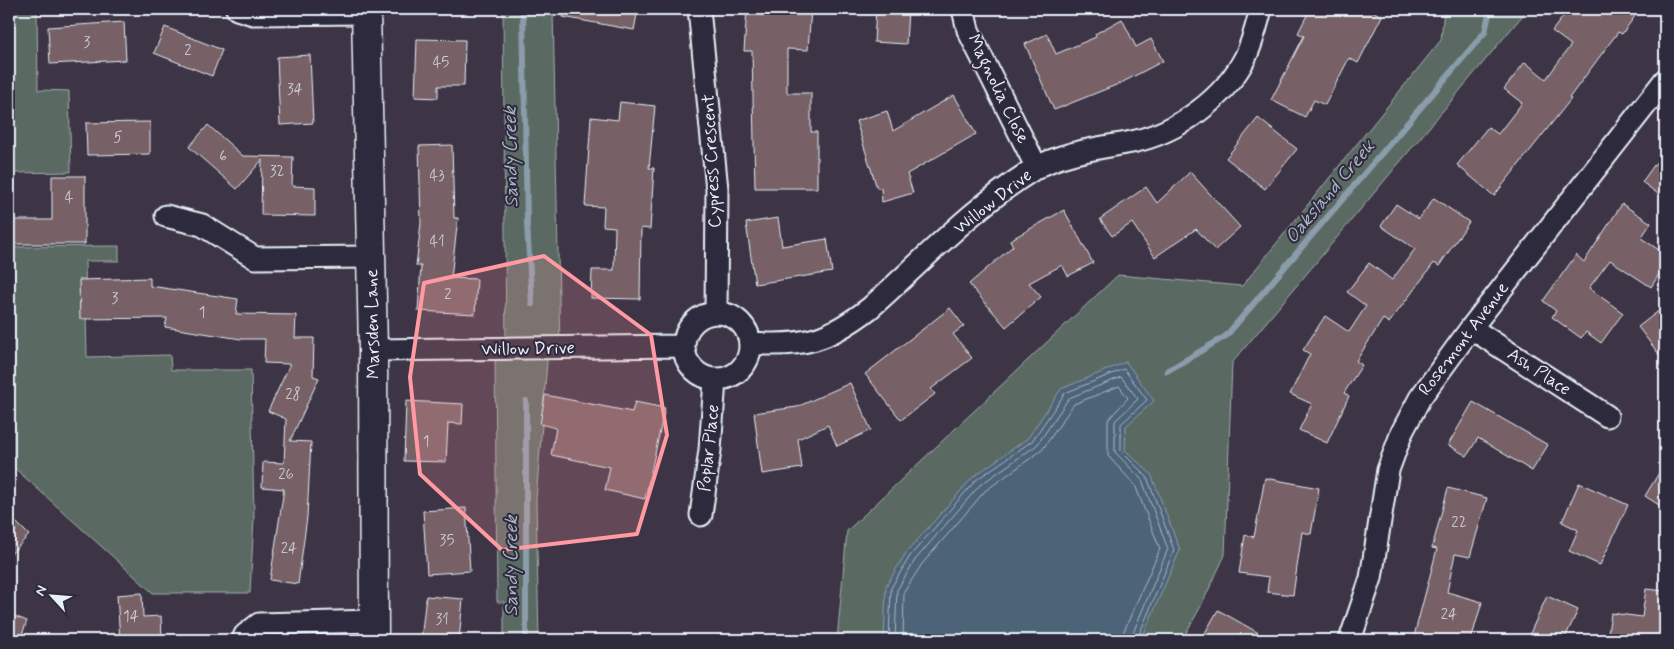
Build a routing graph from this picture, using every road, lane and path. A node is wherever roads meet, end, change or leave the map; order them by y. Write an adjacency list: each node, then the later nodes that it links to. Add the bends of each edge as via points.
1 (237, 9): 5 (street, via 253,14)
2 (699, 9): 10 (street, Cypress Crescent, via 717,189)
3 (964, 9): 7 (street, Magnolia Close, via 971,36)
4 (1261, 9): 7 (street, Willow Drive, via 1246,56 1221,90 1181,123 1151,137 1086,150)
5 (366, 11): 9 (main road, Marsden Lane)
6 (1665, 80): 11 (street, Rosemont Avenue)
7 (1037, 168): 12 (street, Willow Drive, via 1003,190 847,326 808,342 785,345)
8 (166, 216): 9 (street, via 202,225 254,258)
9 (372, 257): 14 (main road, Marsden Lane)
10 (716, 313): 12 (street, via 739,321); 13 (street, via 693,323 686,334)
11 (1471, 328): 16 (street, Ash Place); 20 (street, Rosemont Avenue, via 1420,398 1402,432 1388,470 1371,578)
12 (750, 343): 15 (street, via 749,357 741,370 729,378)
13 (684, 346): 14 (street, Willow Drive); 15 (street, via 692,369)
14 (373, 350): 18 (main road, Marsden Lane)
15 (715, 380): 17 (street, Poplar Place)
16 (1607, 416)
17 (701, 515)
18 (374, 631): 19 (street, via 259,624)
19 (243, 640)
20 (1350, 640)

